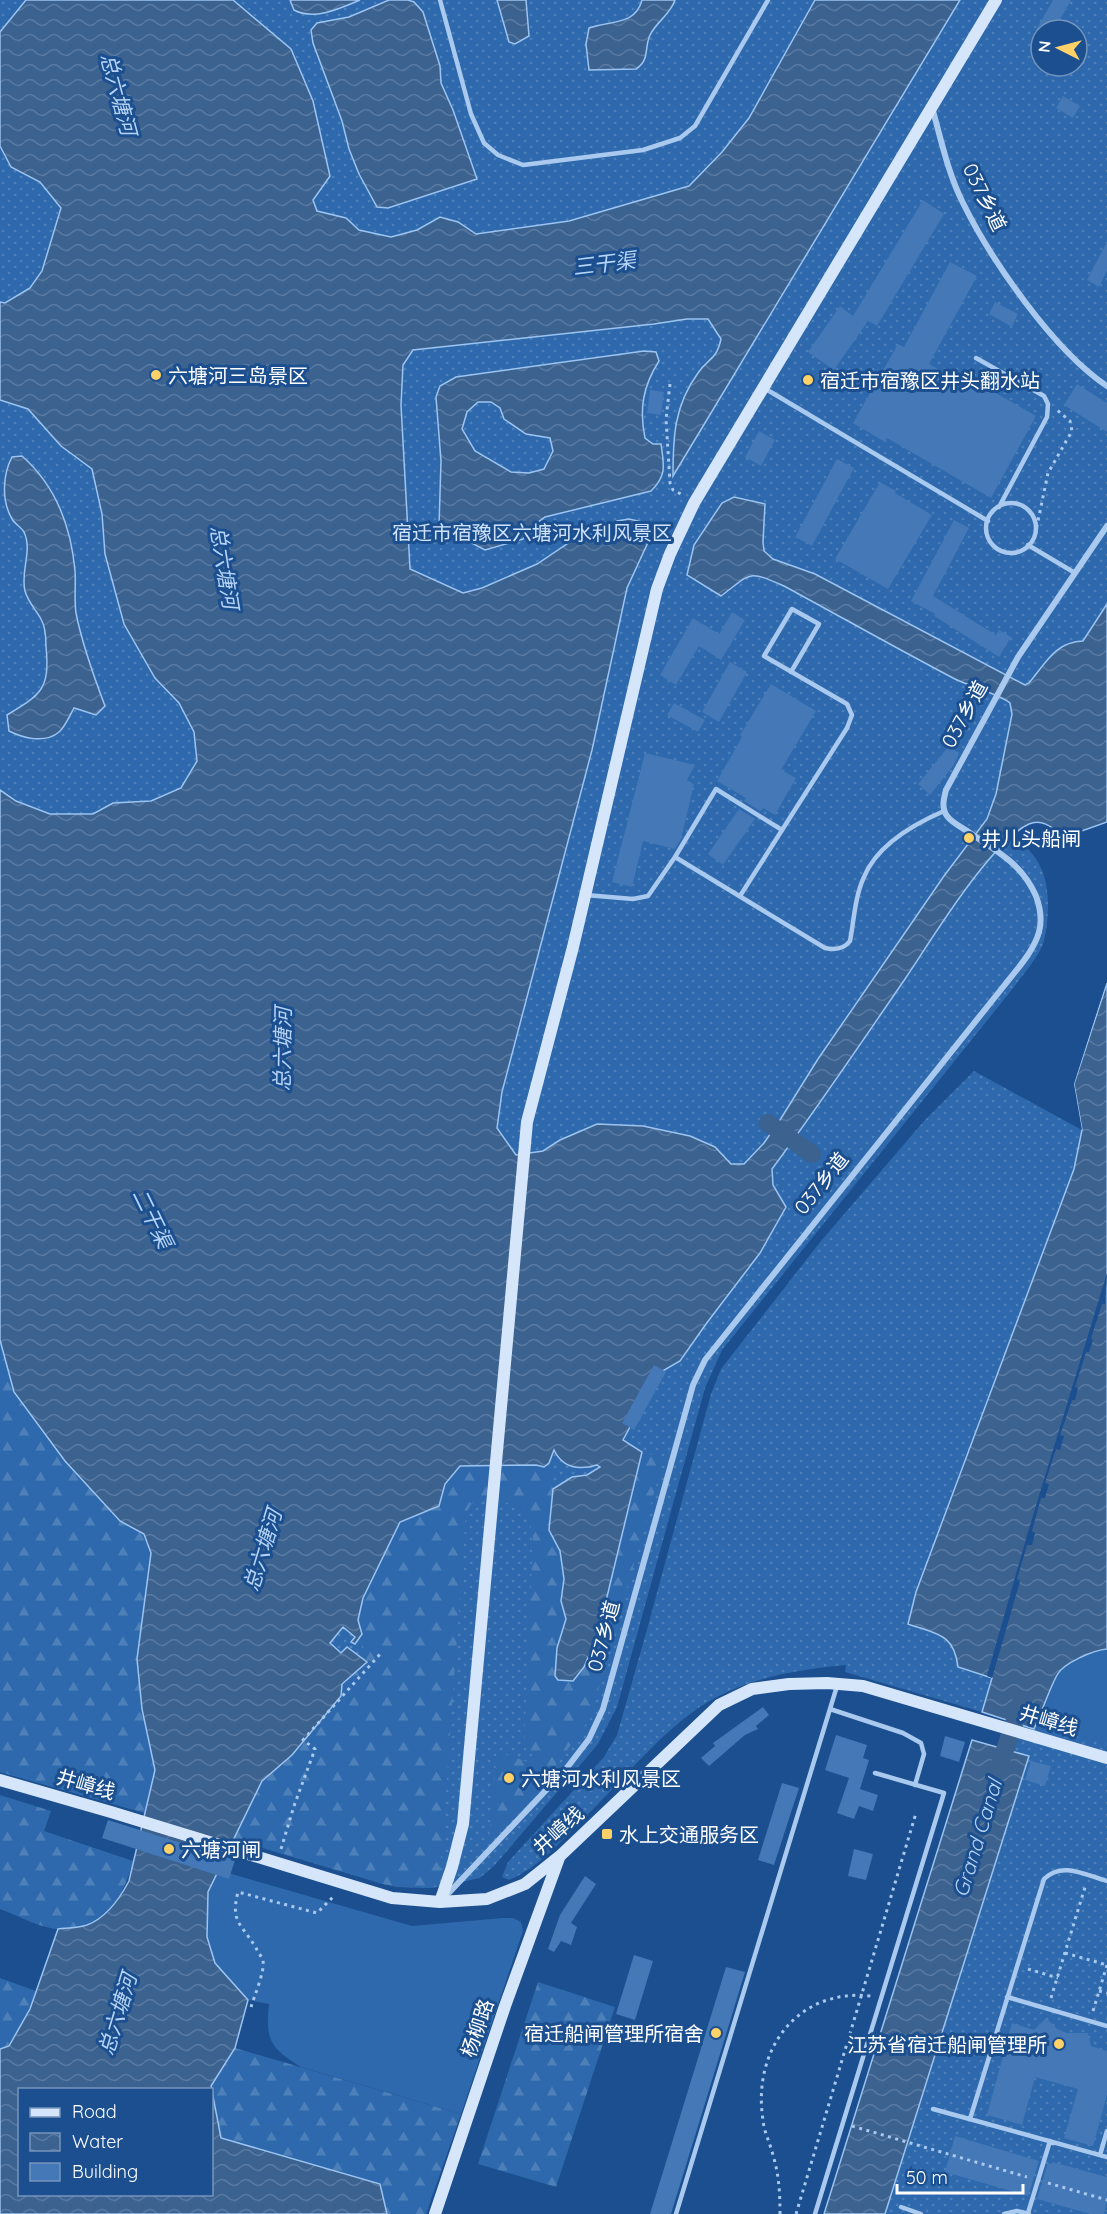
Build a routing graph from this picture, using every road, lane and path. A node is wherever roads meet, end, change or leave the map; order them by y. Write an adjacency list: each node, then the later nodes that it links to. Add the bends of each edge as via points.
1 (440, 0): 2 (lane, via 471,114 484,143 498,155 523,165 643,150 680,138 695,126)
2 (768, 0)
3 (996, 0): 4 (street)
4 (932, 107): 7 (street, 037乡道, via 950,171 991,252 1074,359); 8 (street)
5 (976, 358): 9 (lane, via 1044,396)
6 (670, 384): 10 (path, via 666,419 670,483 673,490)
7 (1107, 386)
8 (764, 388): 10 (street); 12 (lane)
9 (1048, 404): 11 (lane, via 1047,417); 14 (path, via 1070,421 1072,431 1048,473)
10 (694, 503): 21 (street, via 670,554 652,608)
11 (999, 507): 12 (lane); 14 (lane, via 1015,503 1023,506 1034,518)
12 (988, 520): 15 (lane, via 988,538 1001,551 1018,552)
13 (1107, 526): 16 (street, 037乡道)
14 (1035, 535): 15 (lane)
15 (1028, 546): 16 (lane)
16 (1075, 573): 18 (street, 037乡道, via 991,705 946,790)
17 (791, 672): 17 (lane, via 764,656 792,609 819,624); 19 (lane, via 848,704 852,715)
18 (945, 811): 22 (lane, via 909,828 879,854 864,876 850,941 843,947 825,948); 36 (street, 037乡道, via 948,818 1006,857 1029,881 1041,915 1039,932 1003,987 705,1360 693,1385 603,1709 589,1739 566,1769)
19 (782, 831): 20 (lane, via 716,789); 22 (lane)
20 (675, 857): 21 (lane, via 648,896 633,899); 22 (lane)
21 (586, 895): 36 (street, via 527,1122 463,1824)
22 (740, 896)
23 (382, 1652): 32 (path, via 303,1740 315,1749)
24 (838, 1684): 25 (lane); 26 (street, 井嶂线, via 863,1686); 31 (street, 井嶂线, via 752,1689 719,1705)
25 (830, 1709): 29 (lane, via 903,1733 921,1743 924,1754); 62 (lane)
26 (1107, 1758)
27 (875, 1773): 29 (lane)
28 (0, 1780): 32 (street, 井嶂线)
29 (915, 1785): 44 (lane, via 944,1794)
30 (916, 1813): 43 (path)
31 (560, 1856): 36 (street, 井嶂线, via 525,1884 487,1899); 61 (street, 杨柳路)
32 (277, 1864): 35 (street, 井嶂线)
33 (1089, 1876): 34 (lane); 37 (path); 38 (lane, via 1060,1869 1044,1879)
34 (1107, 1881)
35 (346, 1884): 36 (street, 井嶂线, via 392,1898); 46 (path, via 317,1913 238,1892 234,1907 237,1923 263,1960)
36 (441, 1902)
37 (1065, 1953): 39 (path); 40 (path)
38 (1017, 1965): 40 (path); 45 (lane)
39 (1107, 1965): 41 (path)
40 (1058, 1978): 47 (path)
41 (1099, 1990): 42 (path); 48 (path)
42 (1107, 1993)
43 (862, 1995): 44 (path); 63 (path, via 818,2002 781,2031 771,2051 764,2074 763,2120 777,2171); 64 (path)
44 (882, 1997): 65 (lane)
45 (1007, 1997): 47 (lane); 51 (lane)
46 (251, 2007)
47 (1048, 2009): 48 (lane)
48 (1090, 2021): 49 (lane)
49 (1107, 2026)
50 (933, 2109): 51 (lane)
51 (970, 2119): 54 (lane)
52 (851, 2125): 57 (path)
53 (1107, 2131): 55 (lane)
54 (1050, 2141): 55 (lane); 57 (lane)
55 (1100, 2155): 56 (lane)
56 (1107, 2157)
57 (1038, 2180): 58 (path); 60 (lane)
58 (1107, 2200)
59 (901, 2207): 66 (lane)
60 (1028, 2213): 67 (lane)
61 (435, 2214)
62 (676, 2214)
63 (780, 2214)
64 (796, 2214)
65 (815, 2214)
66 (921, 2214)
67 (1004, 2214)

